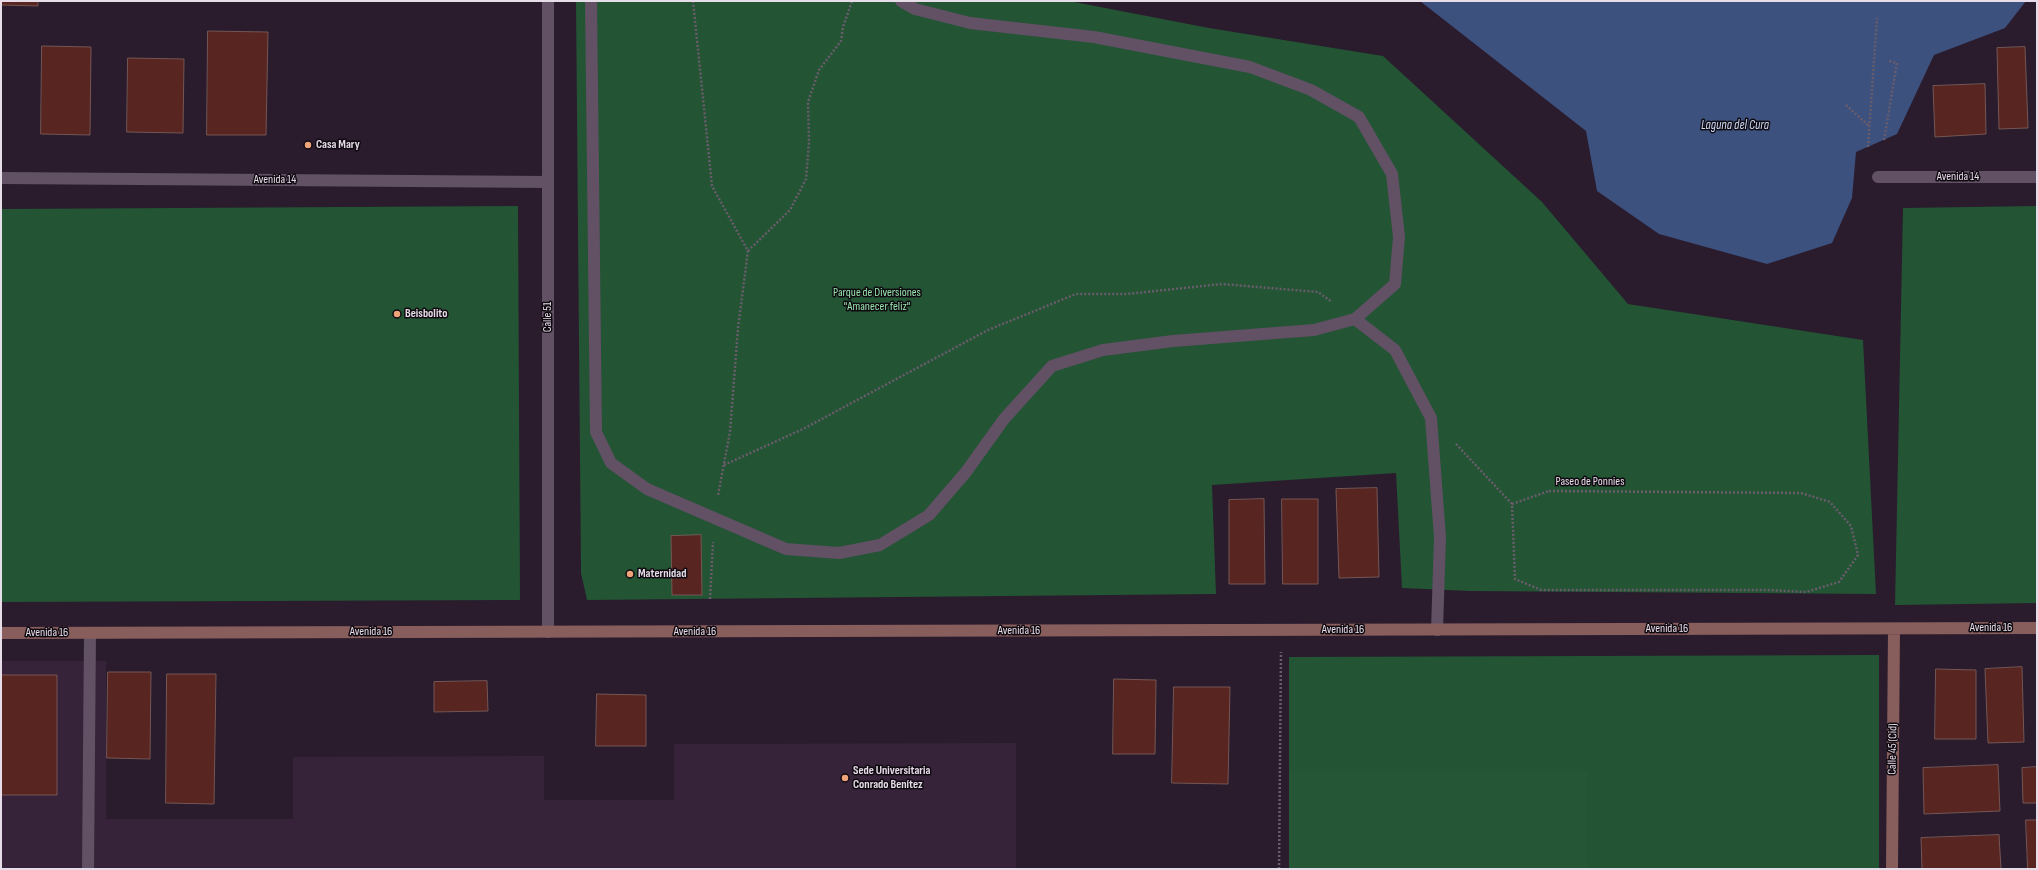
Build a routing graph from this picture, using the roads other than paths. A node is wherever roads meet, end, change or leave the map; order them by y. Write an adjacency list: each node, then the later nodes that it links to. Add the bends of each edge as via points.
1 (548, 1): 7 (street, Calle 51)
2 (591, 1): 8 (street, via 596,432 611,463 647,489 786,549 839,553 880,545 929,515 966,472 1004,419 1052,366 1103,350 1173,341 1314,330)
3 (901, 1): 8 (street, via 915,9 970,23 1094,37 1250,67 1311,90 1359,117 1392,174 1399,237 1395,284)
4 (1878, 177): 5 (street, Avenida 14)
5 (2037, 177)
6 (1, 178): 7 (street, Avenida 14)
7 (548, 182): 12 (street, Calle 51)
8 (1355, 319): 11 (street, via 1395,350 1431,418 1440,537)
9 (2037, 628): 10 (street, Avenida 16)
10 (1894, 629): 11 (street, Avenida 16); 16 (street, Calle 45 (Cid))
11 (1437, 630): 12 (street, Avenida 16)
12 (548, 632): 14 (street, Avenida 16)
13 (1, 633): 14 (street, Avenida 16)
14 (90, 633): 15 (street)
15 (88, 869)
16 (1892, 869)

